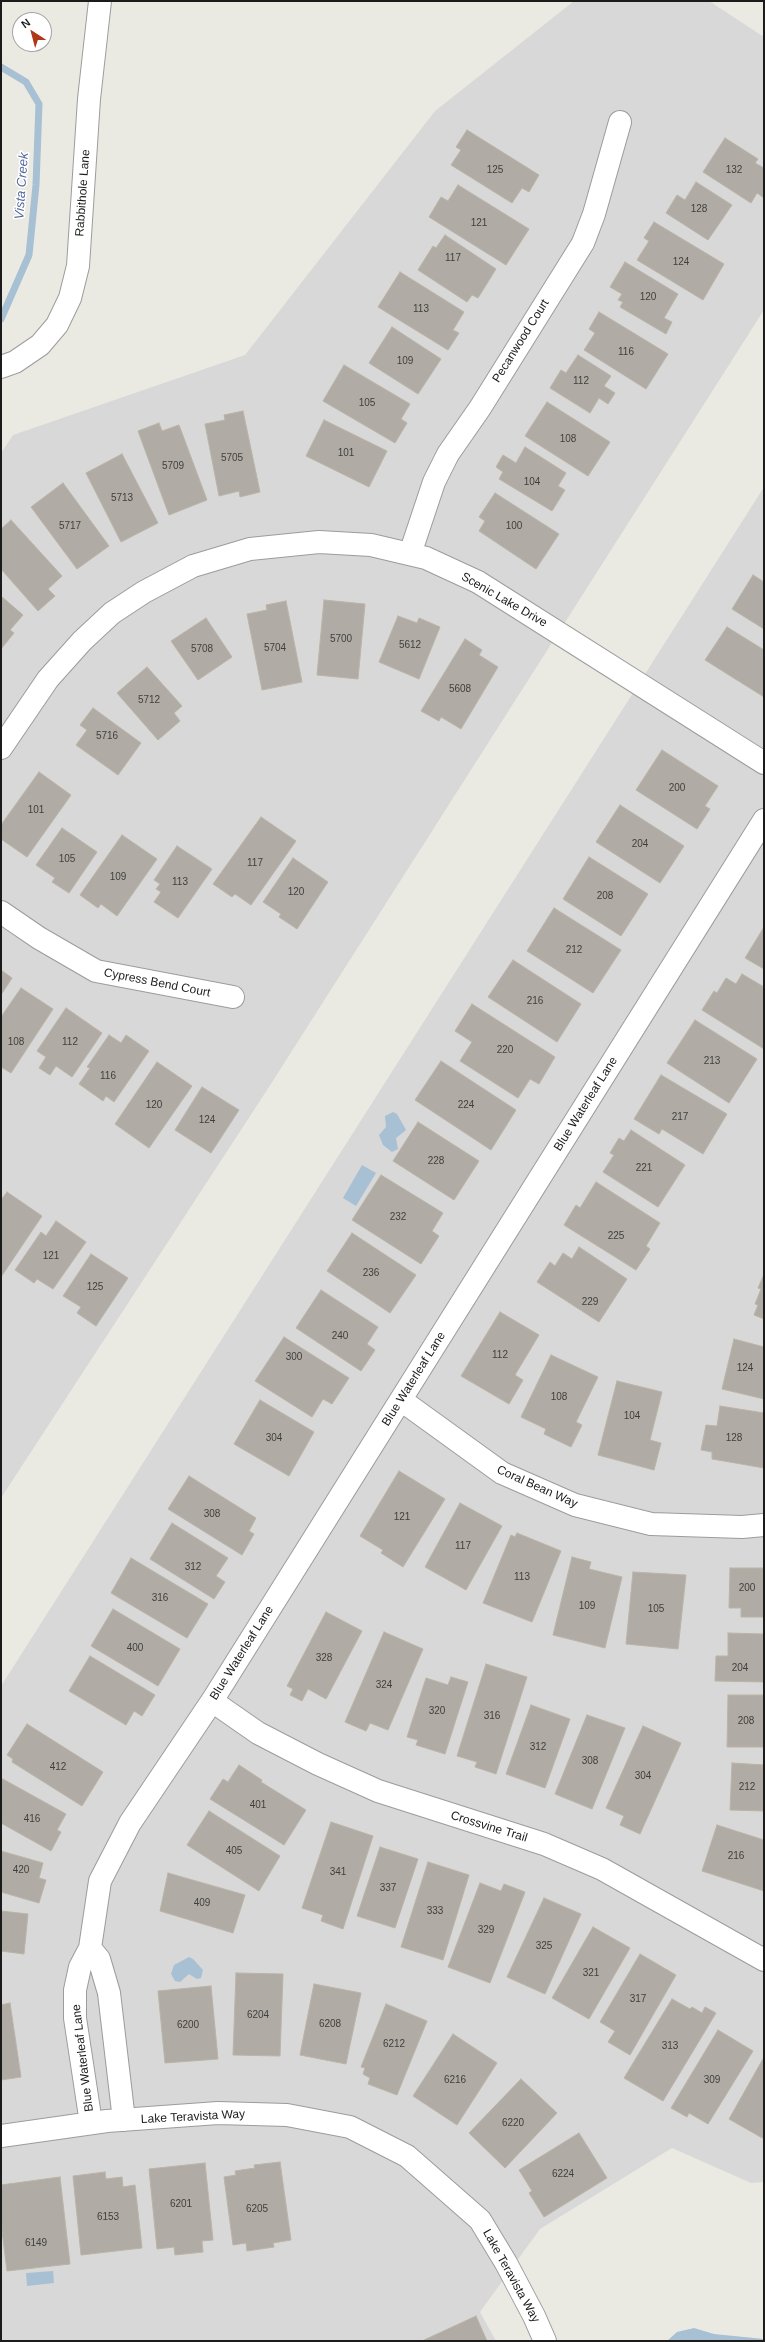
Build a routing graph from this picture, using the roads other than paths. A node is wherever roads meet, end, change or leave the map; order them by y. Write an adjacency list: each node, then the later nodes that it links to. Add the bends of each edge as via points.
1 (100, 1): 3 (street, Rabbithole Lane, via 78,266 70,298 57,325 40,345)
2 (620, 122): 4 (street, Pecanwood Court, via 594,214 583,243 480,408 448,454 434,482)
3 (8, 364)
4 (410, 554): 5 (street, Scenic Lake Drive, via 370,545 318,542 250,549 193,566 144,592 112,613 82,641 48,679); 6 (street, Scenic Lake Drive, via 426,558 478,582)
5 (1, 748)
6 (764, 762)
7 (764, 820): 10 (street, Blue Waterleaf Lane)
8 (1, 912): 9 (street, Cypress Bend Court, via 39,938 96,971)
9 (233, 997)
10 (401, 1400): 11 (street, Coral Bean Way, via 502,1474 575,1505 651,1524 742,1527); 12 (street, Blue Waterleaf Lane)
11 (764, 1525)
12 (212, 1701): 13 (street, Blue Waterleaf Lane, via 130,1823 100,1881); 14 (street, Crossvine Trail, via 258,1733 378,1791 544,1844 602,1869 706,1930)
13 (90, 1948): 15 (street, via 99,1959 109,1993); 16 (street, Blue Waterleaf Lane, via 80,1967 75,1997 75,2018)
14 (764, 1960)
15 (124, 2120): 16 (street, Lake Teravista Way); 18 (street, Lake Teravista Way, via 218,2113 287,2115 350,2127 407,2156 480,2220 506,2263)
16 (91, 2124): 17 (street, Lake Teravista Way)
17 (1, 2136)
18 (544, 2341)

